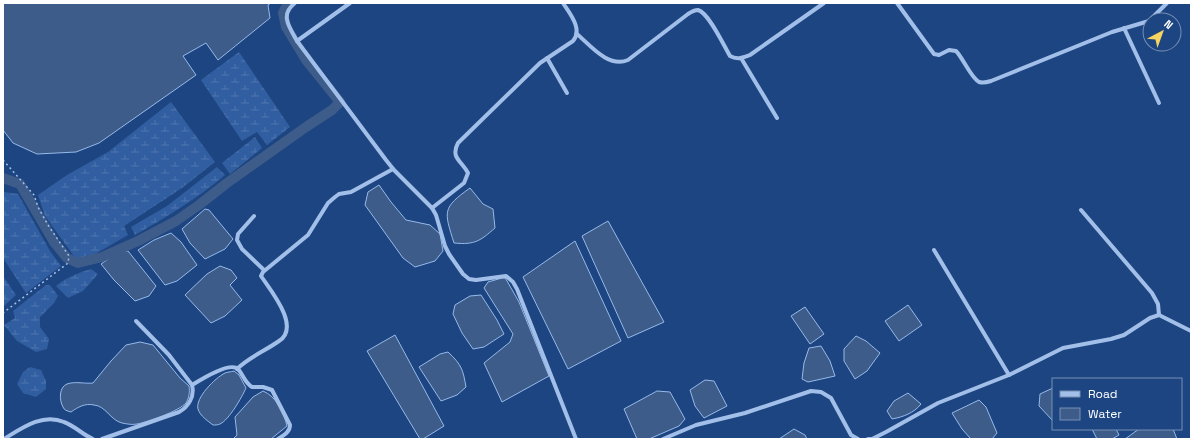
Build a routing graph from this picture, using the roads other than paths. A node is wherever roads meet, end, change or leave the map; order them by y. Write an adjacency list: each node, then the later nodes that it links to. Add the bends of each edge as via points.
1 (295, 3): 9 (street, via 288,10 287,20)
2 (350, 3): 9 (street)
3 (563, 3): 8 (street, via 576,26)
4 (824, 3): 11 (street)
5 (897, 3): 7 (street, via 934,54 956,51 978,82 991,81)
6 (1167, 3): 7 (street, via 1149,21)
7 (1124, 28): 13 (street)
8 (577, 34): 10 (street, via 573,41); 11 (street, via 607,59 622,63 688,14 698,10 708,19 730,56)
9 (297, 41): 15 (street)
10 (547, 58): 12 (street); 16 (street, via 458,143 455,154 466,169 467,178)
11 (742, 58): 14 (street)
12 (567, 93)
13 (1159, 103)
14 (777, 118)
15 (393, 168): 16 (street); 20 (street, via 351,192 334,197 308,235)
16 (432, 208): 31 (street, via 448,254 463,274 476,280 506,276 513,282)
17 (1081, 210): 21 (street, via 1152,293 1158,304)
18 (254, 216): 20 (street, via 238,234 237,240 242,249)
19 (934, 250): 25 (street)
20 (264, 270): 24 (street, via 261,276 284,312 286,332 280,340)
21 (1159, 315): 23 (street); 25 (street, via 1124,335 1063,348)
22 (136, 321): 26 (street, via 169,355)
23 (1191, 331)
24 (237, 368): 26 (street, via 223,368); 30 (street, via 249,385 268,388 275,395 290,424 288,432)
25 (1009, 375): 34 (street, via 938,402 886,432)
26 (192, 385): 29 (street, via 193,392 189,402 179,412)
27 (4, 439): 28 (street, via 28,424 50,419 64,422)
28 (93, 439)
29 (102, 439)
30 (278, 439)
31 (576, 439)
32 (663, 439): 33 (street, via 696,425 745,413 811,391 821,392 831,398 851,435)
33 (858, 439)
34 (868, 439)

